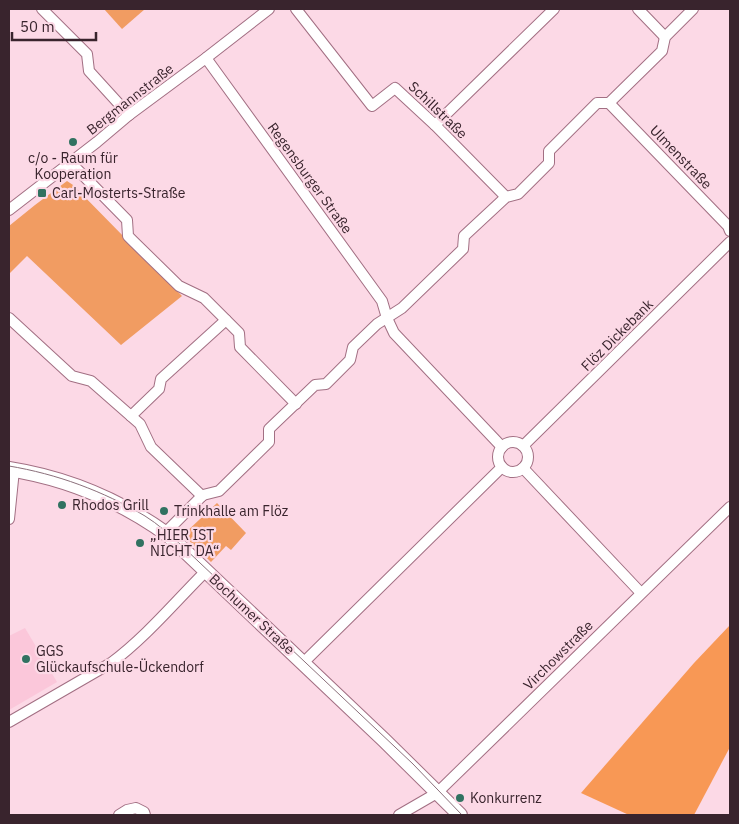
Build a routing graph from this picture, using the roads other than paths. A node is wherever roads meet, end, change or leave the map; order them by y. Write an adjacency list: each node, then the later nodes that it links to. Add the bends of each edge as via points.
1 (42, 9): 10 (street, via 87,54 89,71)
2 (269, 9): 8 (street, Bergmannstraße)
3 (296, 9): 11 (street, Schillstraße, via 372,106 395,88)
4 (554, 9): 11 (street)
5 (638, 9): 7 (street)
6 (693, 9): 7 (street)
7 (665, 37): 9 (street, via 662,51)
8 (206, 58): 10 (street, Bergmannstraße); 18 (street, Regensburger Straße, via 382,301)
9 (609, 103): 13 (street, via 598,103 549,151 549,164 518,194); 15 (street, Ulmenstraße, via 728,226)
10 (129, 115): 12 (street, Bergmannstraße)
11 (435, 126): 13 (street, Schillstraße)
12 (70, 162): 14 (street, Bergmannstraße); 19 (street, via 127,220 128,236 179,286 204,298)
13 (506, 198): 18 (street, via 464,236 463,249 402,308)
14 (10, 205)
15 (730, 232)
16 (730, 242): 22 (street, Flöz Dickebank)
17 (9, 318): 21 (street, via 72,376 91,380)
18 (387, 318): 20 (street, via 353,347 350,360 326,384 315,385); 23 (street, Regensburger Straße, via 394,332)
19 (226, 320): 20 (street, via 239,333 240,347); 21 (street, via 161,378 158,389)
20 (296, 404): 27 (street, via 269,429 269,442 219,491)
21 (132, 416): 27 (street, via 140,424 151,447)
22 (523, 446): 23 (street, via 515,442); 25 (street, via 528,455)
23 (502, 447): 24 (street, via 498,459)
24 (502, 467): 25 (street, via 510,472); 33 (street)
25 (523, 468): 32 (street)
26 (11, 469): 29 (street); 30 (main road, Bochumer Straße, via 78,487 144,518)
27 (202, 496): 30 (street)
28 (730, 507): 32 (street, Virchowstraße)
29 (9, 519)
30 (165, 533): 31 (main road, Bochumer Straße)
31 (206, 571): 33 (main road, Bochumer Straße); 34 (street, via 126,652)
32 (641, 592): 35 (street, Virchowstraße)
33 (303, 663): 35 (main road, Bochumer Straße)
34 (9, 722)
35 (438, 793): 38 (street, Virchowstraße); 39 (main road, Bochumer Straße)
36 (119, 815): 37 (street, via 136,808)
37 (145, 815)
38 (399, 815)
39 (460, 815)

